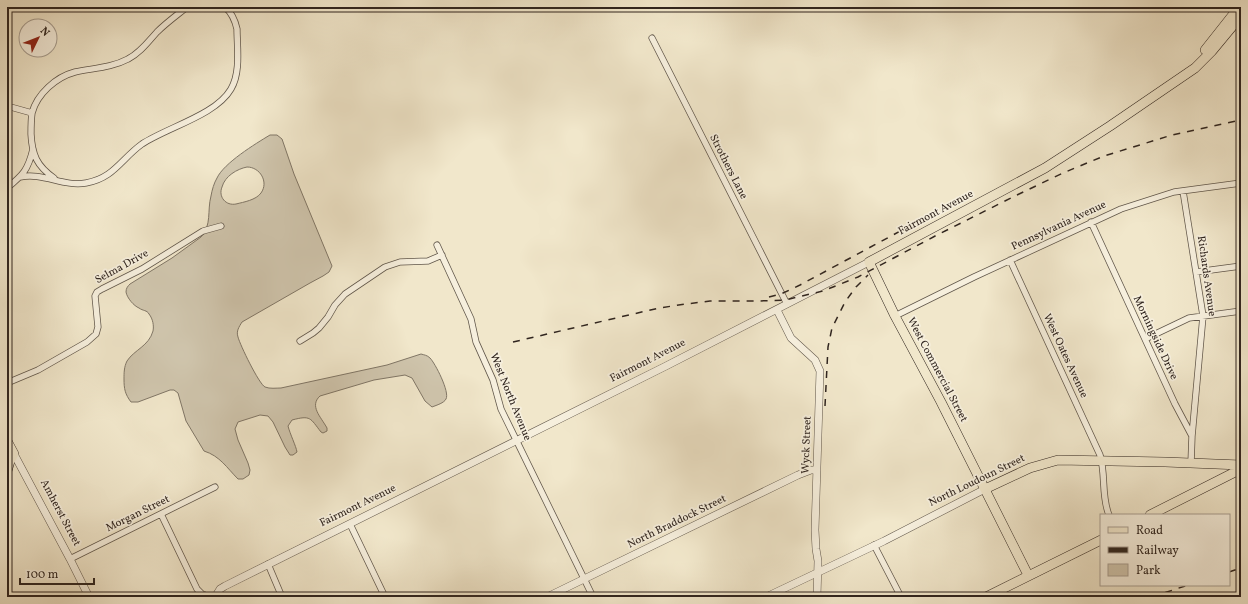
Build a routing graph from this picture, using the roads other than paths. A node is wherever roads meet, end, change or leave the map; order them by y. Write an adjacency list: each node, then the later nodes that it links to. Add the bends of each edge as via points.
1 (187, 7): 8 (street, via 166,23 129,59 111,66 68,74 56,81 40,97)
2 (225, 7): 11 (street, via 236,23 237,65 234,83 222,101 145,143 104,178 80,184)
3 (1239, 7): 6 (main road)
4 (1241, 16): 6 (main road, via 1207,57)
5 (652, 38): 23 (street, Strothers Lane)
6 (1180, 78): 20 (main road, Fairmont Avenue, via 1045,168)
7 (7, 106): 8 (street)
8 (32, 113): 9 (street)
9 (32, 149): 10 (street, via 27,168); 11 (street, via 44,170)
10 (20, 177): 11 (street, via 32,175); 13 (street)
11 (58, 181)
12 (1241, 183): 14 (street, Pennsylvania Avenue)
13 (7, 188)
14 (1183, 191): 15 (street, Pennsylvania Avenue, via 1148,200); 22 (street, Richards Avenue)
15 (1091, 222): 19 (street, Pennsylvania Avenue); 28 (street, Morningside Drive)
16 (221, 226): 30 (street, Selma Drive, via 203,231 142,269 98,292 95,296 98,327 93,338 38,370)
17 (437, 245): 18 (street, West North Avenue)
18 (442, 255): 29 (street, via 428,261 400,262 385,268 345,294 320,328); 32 (street, West North Avenue, via 471,319 476,342 493,380 501,409)
19 (1010, 260): 26 (street, Pennsylvania Avenue); 35 (street, West Oates Avenue)
20 (869, 262): 23 (street, Fairmont Avenue); 26 (main road, West Commercial Street)
21 (1241, 266): 22 (street)
22 (1196, 272): 27 (street, Richards Avenue)
23 (787, 304): 24 (street, Fairmont Avenue)
24 (777, 310): 32 (street, Fairmont Avenue); 39 (street, Wyck Street, via 791,338 815,360 820,371)
25 (1241, 312): 27 (street)
26 (896, 316): 41 (main road, West Commercial Street)
27 (1203, 316): 28 (street, via 1189,318); 31 (street, Richards Avenue)
28 (1145, 339): 31 (street, Morningside Drive)
29 (300, 341)
30 (7, 383)
31 (1192, 436): 36 (street)
32 (516, 440): 45 (street, Fairmont Avenue); 52 (street, West North Avenue)
33 (7, 441): 34 (main road, Amherst Street)
34 (14, 454): 38 (main road); 48 (street, Amherst Street)
35 (1102, 461): 36 (main road, North Loudoun Street); 41 (main road, North Loudoun Street, via 1049,462); 43 (street, via 1104,501)
36 (1191, 463): 37 (main road, North Loudoun Street)
37 (1238, 468): 44 (main road)
38 (7, 470)
39 (817, 470): 50 (street, Wyck Street, via 815,530); 52 (street, North Braddock Street, via 798,474)
40 (215, 487): 42 (street, Morgan Street)
41 (985, 489): 47 (street, North Loudoun Street); 51 (main road, West Commercial Street)
42 (161, 514): 48 (street, Morgan Street); 54 (street, via 197,589)
43 (1109, 514)
44 (1152, 514)
45 (350, 524): 49 (street, Fairmont Avenue); 57 (street)
46 (1100, 540): 51 (main road)
47 (874, 545): 50 (street, North Loudoun Street); 62 (street)
48 (70, 559): 53 (street, Amherst Street)
49 (268, 564): 55 (street, Fairmont Avenue, via 225,586); 56 (street)
50 (818, 571): 60 (street, North Loudoun Street); 61 (street, Wyck Street)
51 (1028, 575): 63 (main road)
52 (584, 579): 58 (street, North Braddock Street); 59 (street, West North Avenue)
53 (89, 597)
54 (209, 597)
55 (215, 597)
56 (282, 597)
57 (385, 597)
58 (547, 597)
59 (593, 597)
60 (766, 597)
61 (817, 597)
62 (901, 597)
63 (986, 597)

